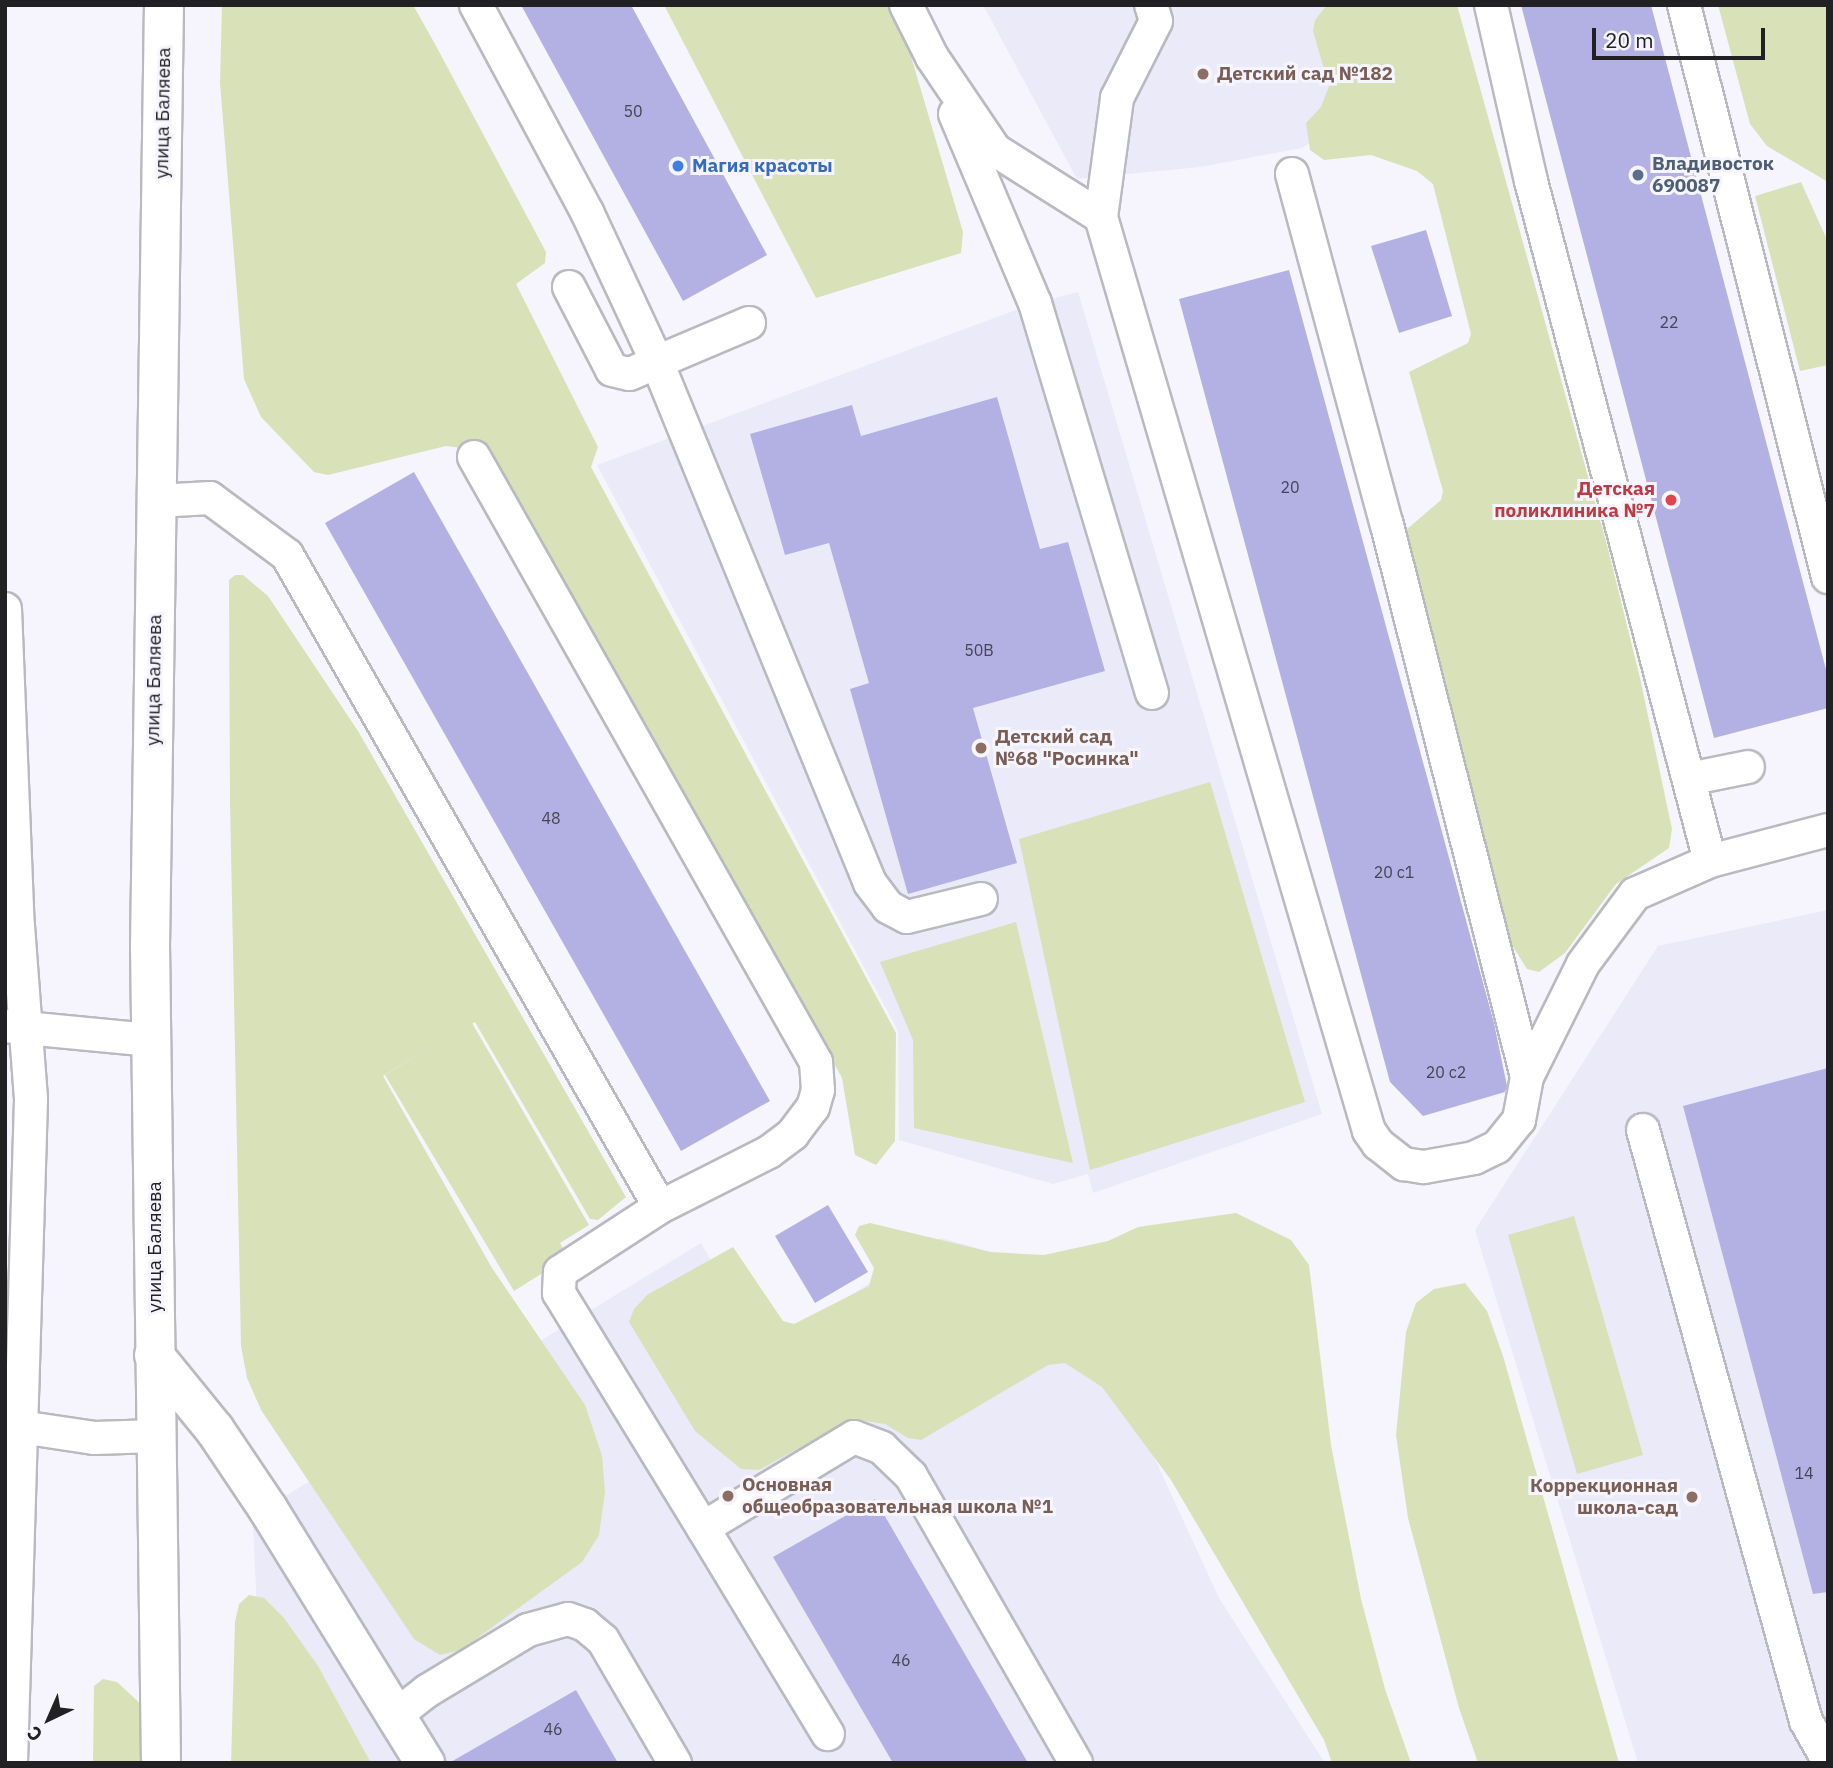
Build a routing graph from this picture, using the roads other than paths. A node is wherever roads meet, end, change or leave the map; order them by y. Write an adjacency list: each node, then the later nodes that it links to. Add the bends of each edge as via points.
1 (164, 5): 14 (street, улица Баляева)
2 (476, 5): 12 (lane, via 587,212)
3 (906, 5): 7 (lane)
4 (1151, 5): 9 (lane, via 1156,21 1116,98)
5 (1491, 5): 19 (lane, via 1531,181)
6 (1684, 5): 15 (lane)
7 (932, 57): 9 (lane, via 995,150); 17 (lane, via 1035,303)
8 (1292, 174): 25 (lane, via 1387,525)
9 (1101, 217): 25 (lane, via 1369,1130 1378,1144 1404,1164 1424,1167 1474,1158 1497,1147 1519,1120)
10 (569, 287): 12 (lane, via 612,370 630,374)
11 (749, 323): 12 (lane)
12 (657, 362): 22 (lane, via 870,884 888,908 907,917)
13 (474, 457): 27 (lane, via 816,1062 818,1090 813,1107 793,1134 769,1152)
14 (157, 501): 24 (street, улица Баляева); 27 (lane, via 210,498 287,555)
15 (1828, 577)
16 (5, 609): 23 (lane, via 18,926)
17 (1152, 693)
18 (1748, 767): 19 (lane)
19 (1689, 779): 21 (lane)
20 (1828, 830): 21 (lane)
21 (1710, 861): 25 (lane, via 1635,894 1583,964)
22 (981, 899)
23 (17, 1029): 24 (lane); 29 (lane, via 31,1100)
24 (151, 1040): 28 (street, улица Баляева, via 157,1221)
25 (1527, 1077)
26 (1643, 1130): 34 (lane, via 1806,1721)
27 (660, 1207): 31 (lane, via 559,1272 559,1293)
28 (154, 1355): 30 (street, улица Баляева); 32 (street, via 268,1509)
29 (21, 1427): 30 (lane, via 95,1438); 35 (lane)
30 (156, 1436): 36 (street, улица Баляева)
31 (703, 1528): 33 (lane); 39 (lane, via 854,1437 882,1448 911,1476)
32 (395, 1716): 37 (street); 38 (lane, via 427,1690 528,1630 568,1619 585,1625 603,1640)
33 (828, 1734)
34 (1828, 1760)
35 (11, 1763)
36 (161, 1763)
37 (425, 1763)
38 (675, 1763)
39 (1076, 1763)

